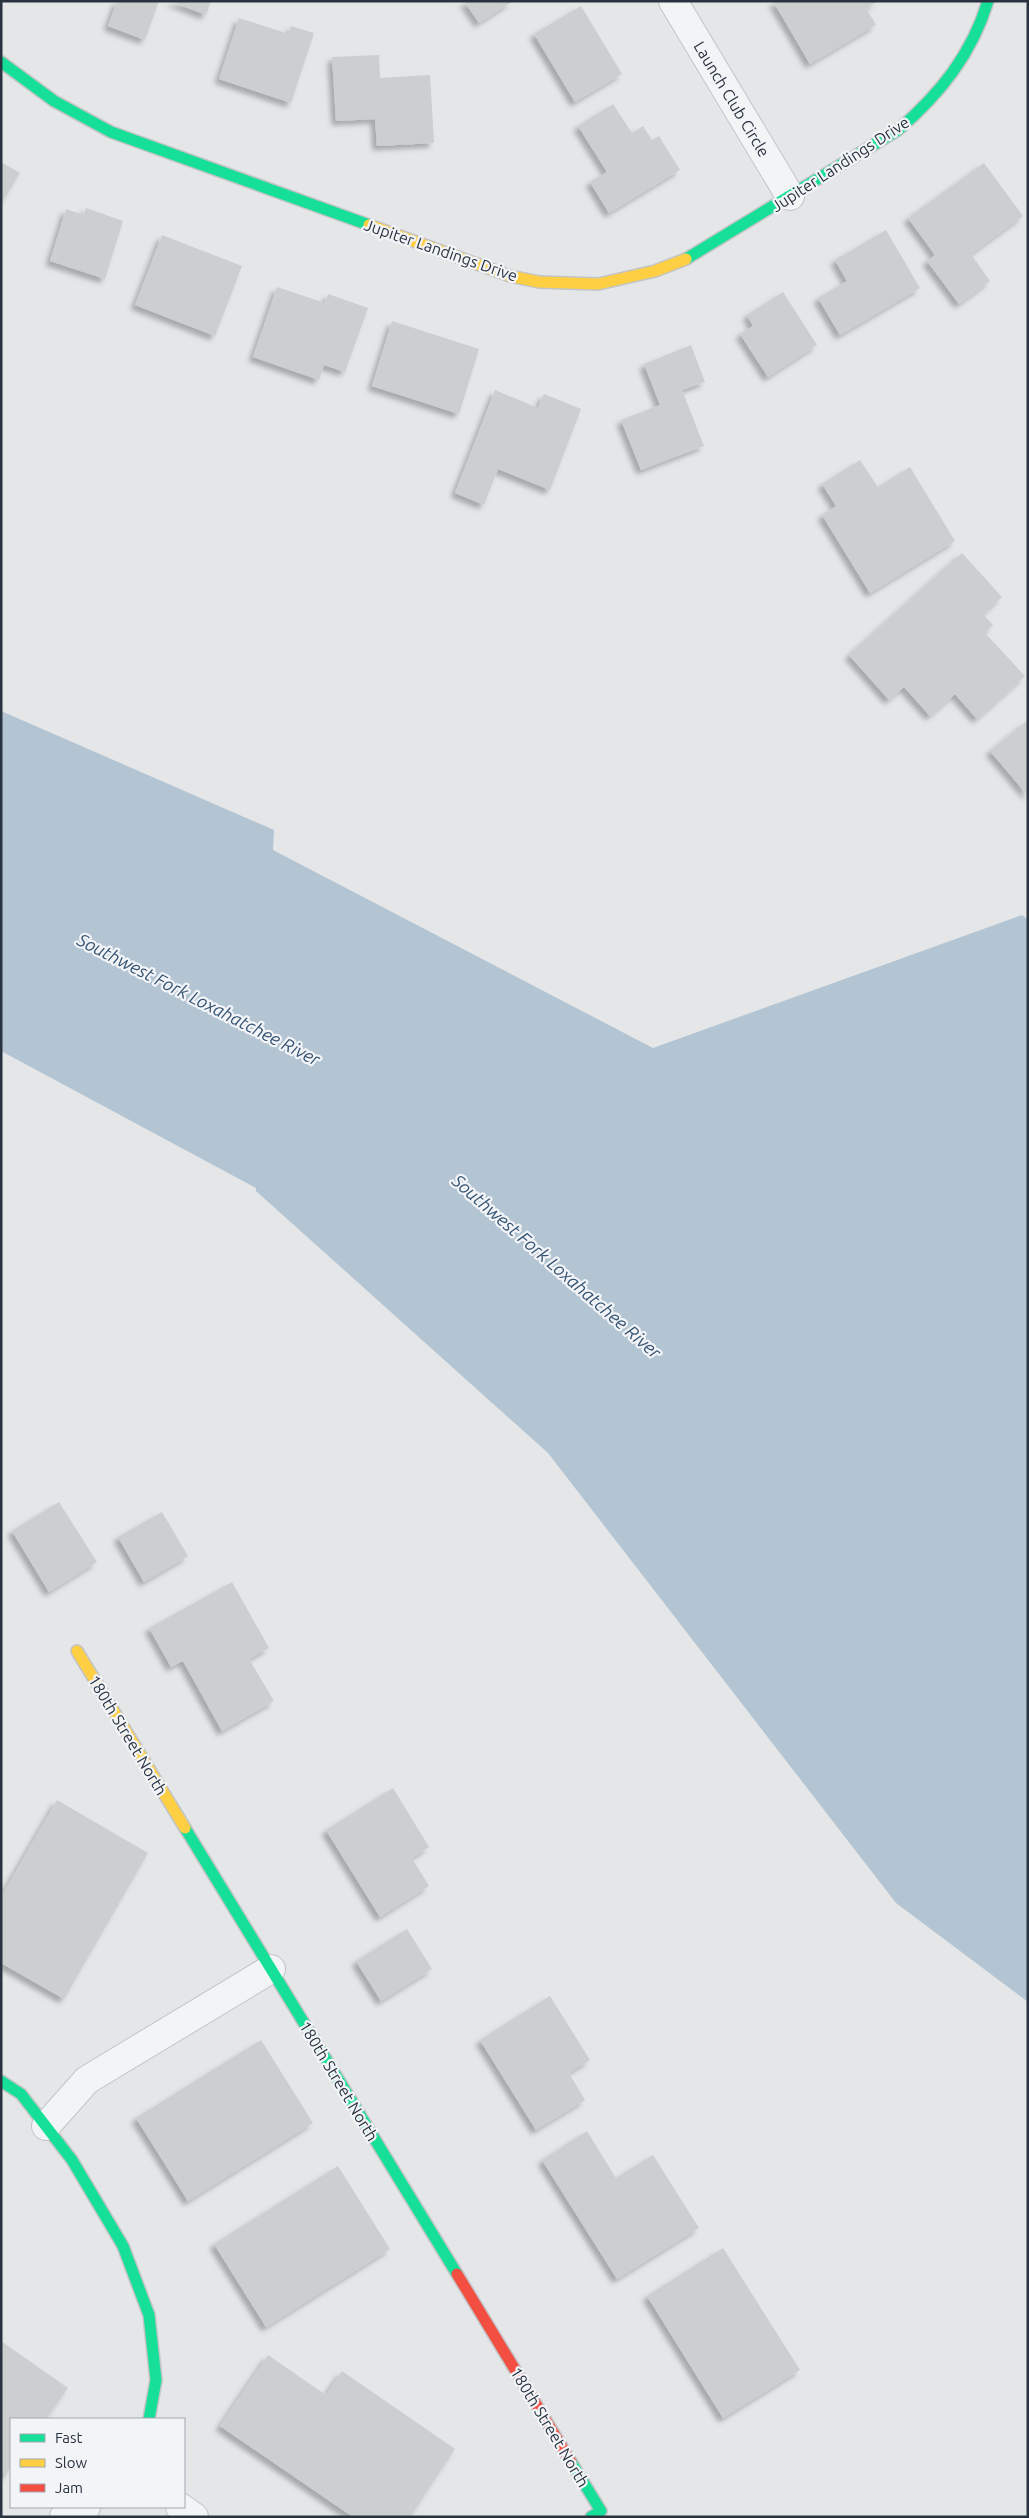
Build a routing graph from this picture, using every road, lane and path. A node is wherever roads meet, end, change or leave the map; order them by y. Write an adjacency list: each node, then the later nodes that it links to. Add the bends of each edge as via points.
1 (673, 1): 4 (street, Launch Club Circle)
2 (988, 1): 4 (street, Jupiter Landings Drive, via 973,41 958,66 920,111 898,130)
3 (1, 62): 4 (street, Jupiter Landings Drive, via 32,87 83,120 111,132 501,273 539,282 598,284 655,271 682,261)
4 (790, 196)
5 (77, 1651): 6 (street, 180th Street North)
6 (271, 1969): 8 (street, via 87,2080); 12 (street, 180th Street North)
7 (1, 2081): 8 (street, via 22,2094)
8 (46, 2126): 9 (street, via 72,2160 123,2246 149,2315 156,2380)
9 (149, 2418)
10 (84, 2508): 13 (street)
11 (181, 2508): 14 (street)
12 (596, 2514)
13 (64, 2517)
14 (194, 2517)

